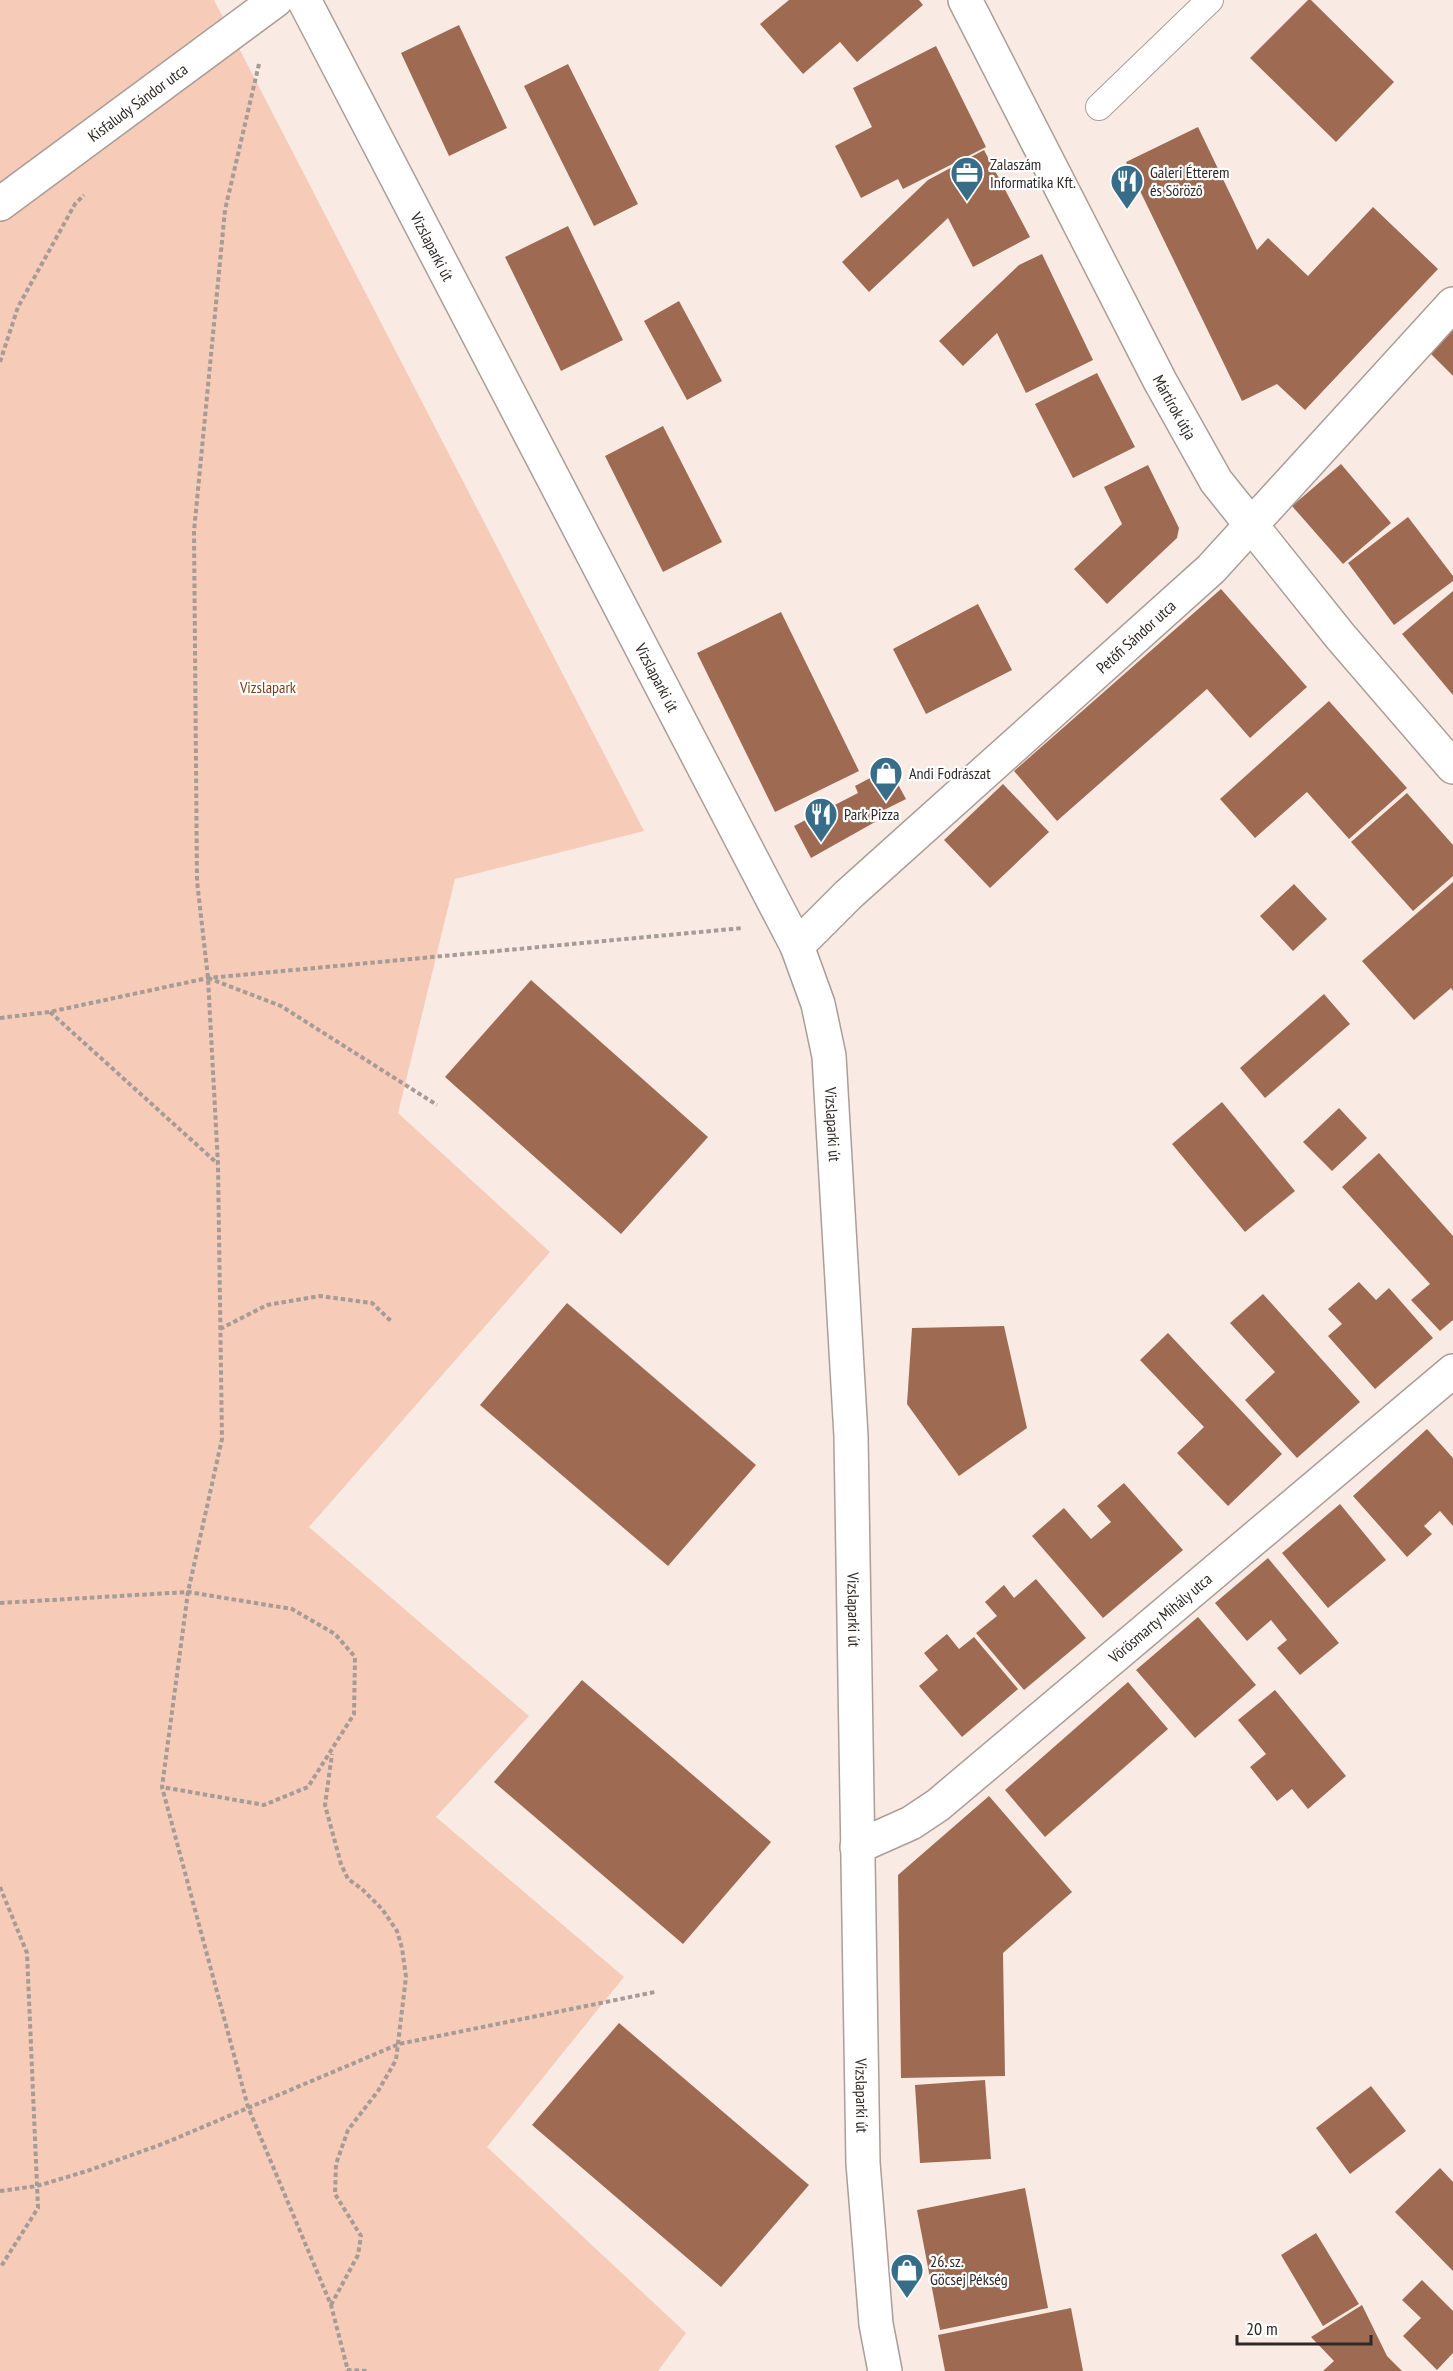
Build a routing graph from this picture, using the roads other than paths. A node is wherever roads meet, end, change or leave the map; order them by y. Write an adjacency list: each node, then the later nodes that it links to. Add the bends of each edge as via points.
1 (276, 0): 6 (street, Kisfaludy Sándor utca)
2 (304, 0): 10 (street, Vizslaparki út)
3 (965, 0): 8 (street, Mártírok útja, via 1160,381 1216,481)
4 (1210, 0): 5 (lane)
5 (1099, 107)
6 (0, 204)
7 (1453, 304): 8 (street, Petőfi Sándor utca)
8 (1251, 526): 9 (street, Mártírok útja); 10 (street, Petőfi Sándor utca, via 1211,569 848,895)
9 (1453, 767)
10 (792, 935): 12 (street, Vizslaparki út, via 818,1004 829,1056 851,1436)
11 (1453, 1371): 12 (street, Vörösmarty Mihály utca, via 938,1805 911,1823)
12 (857, 1847): 13 (street, Vizslaparki út, via 863,2163 876,2324)
13 (885, 2371)

